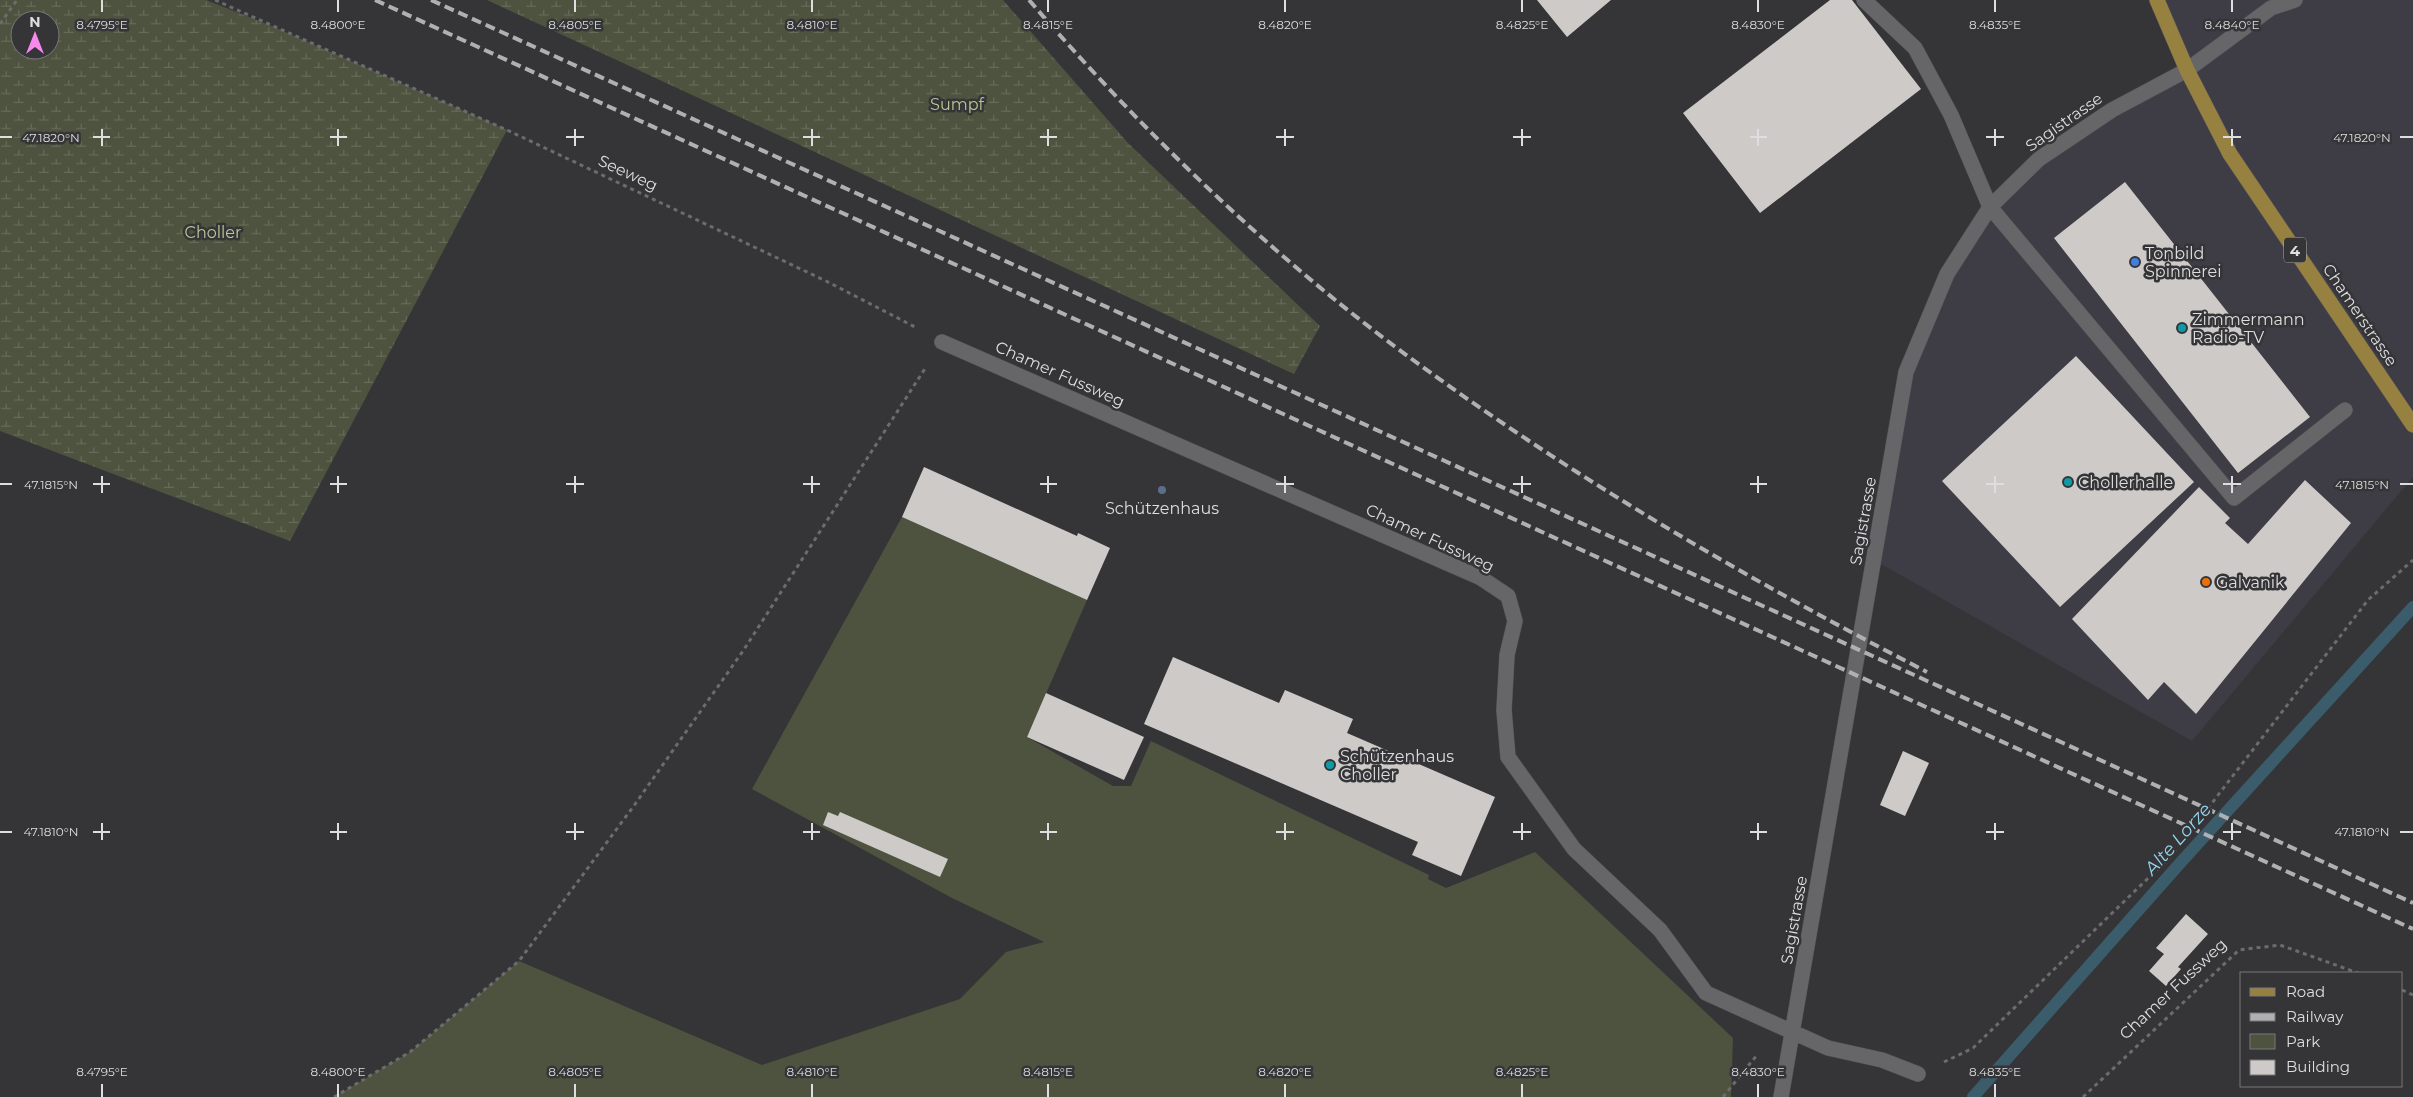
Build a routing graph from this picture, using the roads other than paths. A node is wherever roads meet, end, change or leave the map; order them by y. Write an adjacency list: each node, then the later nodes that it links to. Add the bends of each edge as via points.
1 (1864, 0): 5 (street, via 1915,48 1951,115)
2 (2157, 0): 4 (main road, 4)
3 (2295, 0): 4 (street, Sagistrasse, via 2271,8)
4 (2187, 70): 5 (street, Sagistrasse, via 2112,110 2039,159); 8 (main road, Chamerstrasse / 4, via 2230,154)
5 (1990, 207): 7 (street, via 2234,498); 9 (street, Sagistrasse, via 1947,274 1906,372)
6 (942, 342): 9 (street, Chamer Fussweg, via 1481,578 1508,596 1515,621 1507,655 1504,710 1508,757 1574,849 1660,930 1706,993)
7 (2344, 410)
8 (2413, 425)
9 (1792, 1032): 10 (street, Chamer Fussweg, via 1828,1048 1882,1060); 11 (street, Sagistrasse)
10 (1918, 1074)
11 (1781, 1097)

